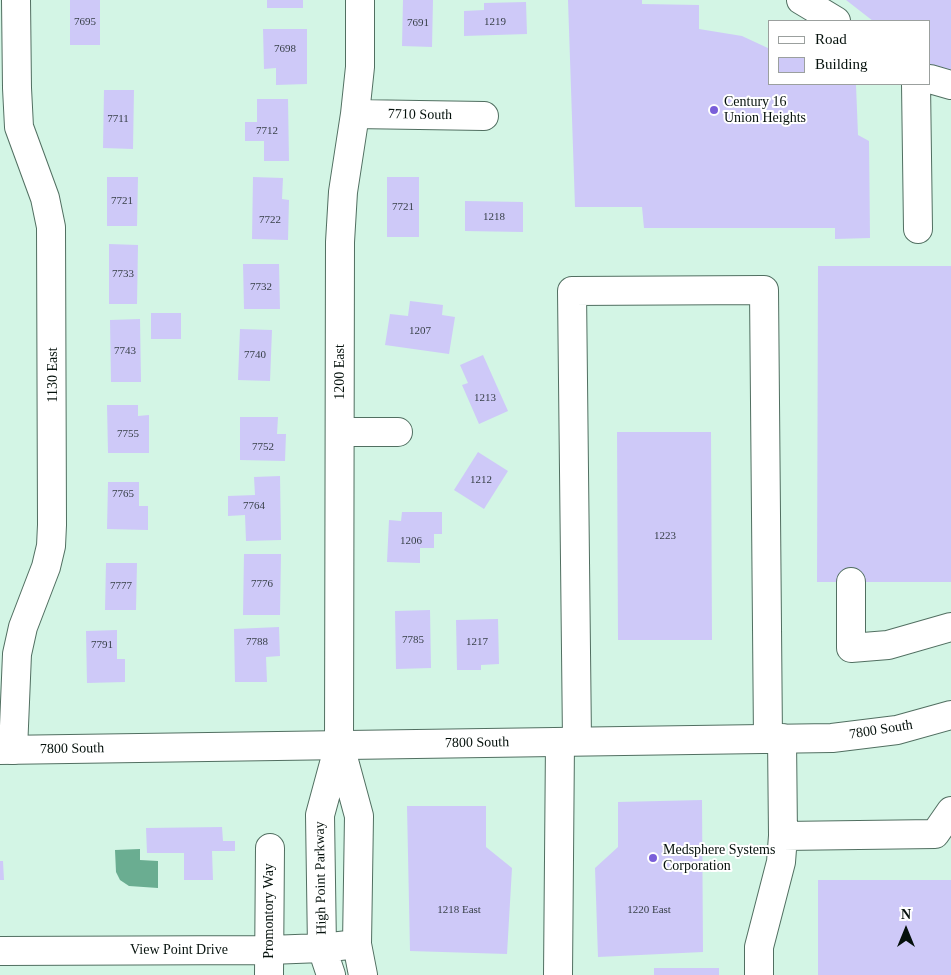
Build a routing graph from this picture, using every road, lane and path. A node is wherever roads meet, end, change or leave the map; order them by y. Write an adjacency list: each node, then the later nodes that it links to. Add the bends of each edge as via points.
1 (16, 0): 5 (street, 1130 East)
2 (360, 0): 9 (street, 1200 East, via 360,68)
3 (801, 0): 4 (street)
4 (834, 20)
5 (8, 49): 20 (street, 1130 East, via 20,127 45,198 51,227 52,525 46,567 23,627 17,654)
6 (931, 79): 8 (street)
7 (916, 85): 11 (street)
8 (951, 85)
9 (355, 114): 10 (street, 7710 South); 12 (street, 1200 East, via 343,192)
10 (484, 116)
11 (918, 229)
12 (340, 432): 13 (street); 19 (street, 1200 East)
13 (398, 432)
14 (851, 582): 15 (street, via 851,648 888,645)
15 (951, 627)
16 (951, 715): 17 (street, 7800 South, via 897,730 864,735)
17 (775, 739): 18 (street, 7800 South); 18 (street, via 764,290 572,291); 22 (street)
18 (568, 742): 19 (street, 7800 South); 30 (street)
19 (339, 745): 20 (street, 7800 South); 24 (street, via 359,816); 25 (street, High Point Parkway, via 320,815)
20 (7, 750)
21 (951, 810): 22 (street, via 935,834)
22 (783, 836): 31 (street, via 781,862 759,947)
23 (270, 848): 27 (street, Promontory Way)
24 (357, 944): 25 (street, View Point Drive); 29 (street)
25 (322, 948): 27 (street, View Point Drive); 28 (street, High Point Parkway)
26 (0, 951): 27 (street, View Point Drive)
27 (269, 962)
28 (331, 975)
29 (362, 975)
30 (558, 975)
31 (759, 975)

